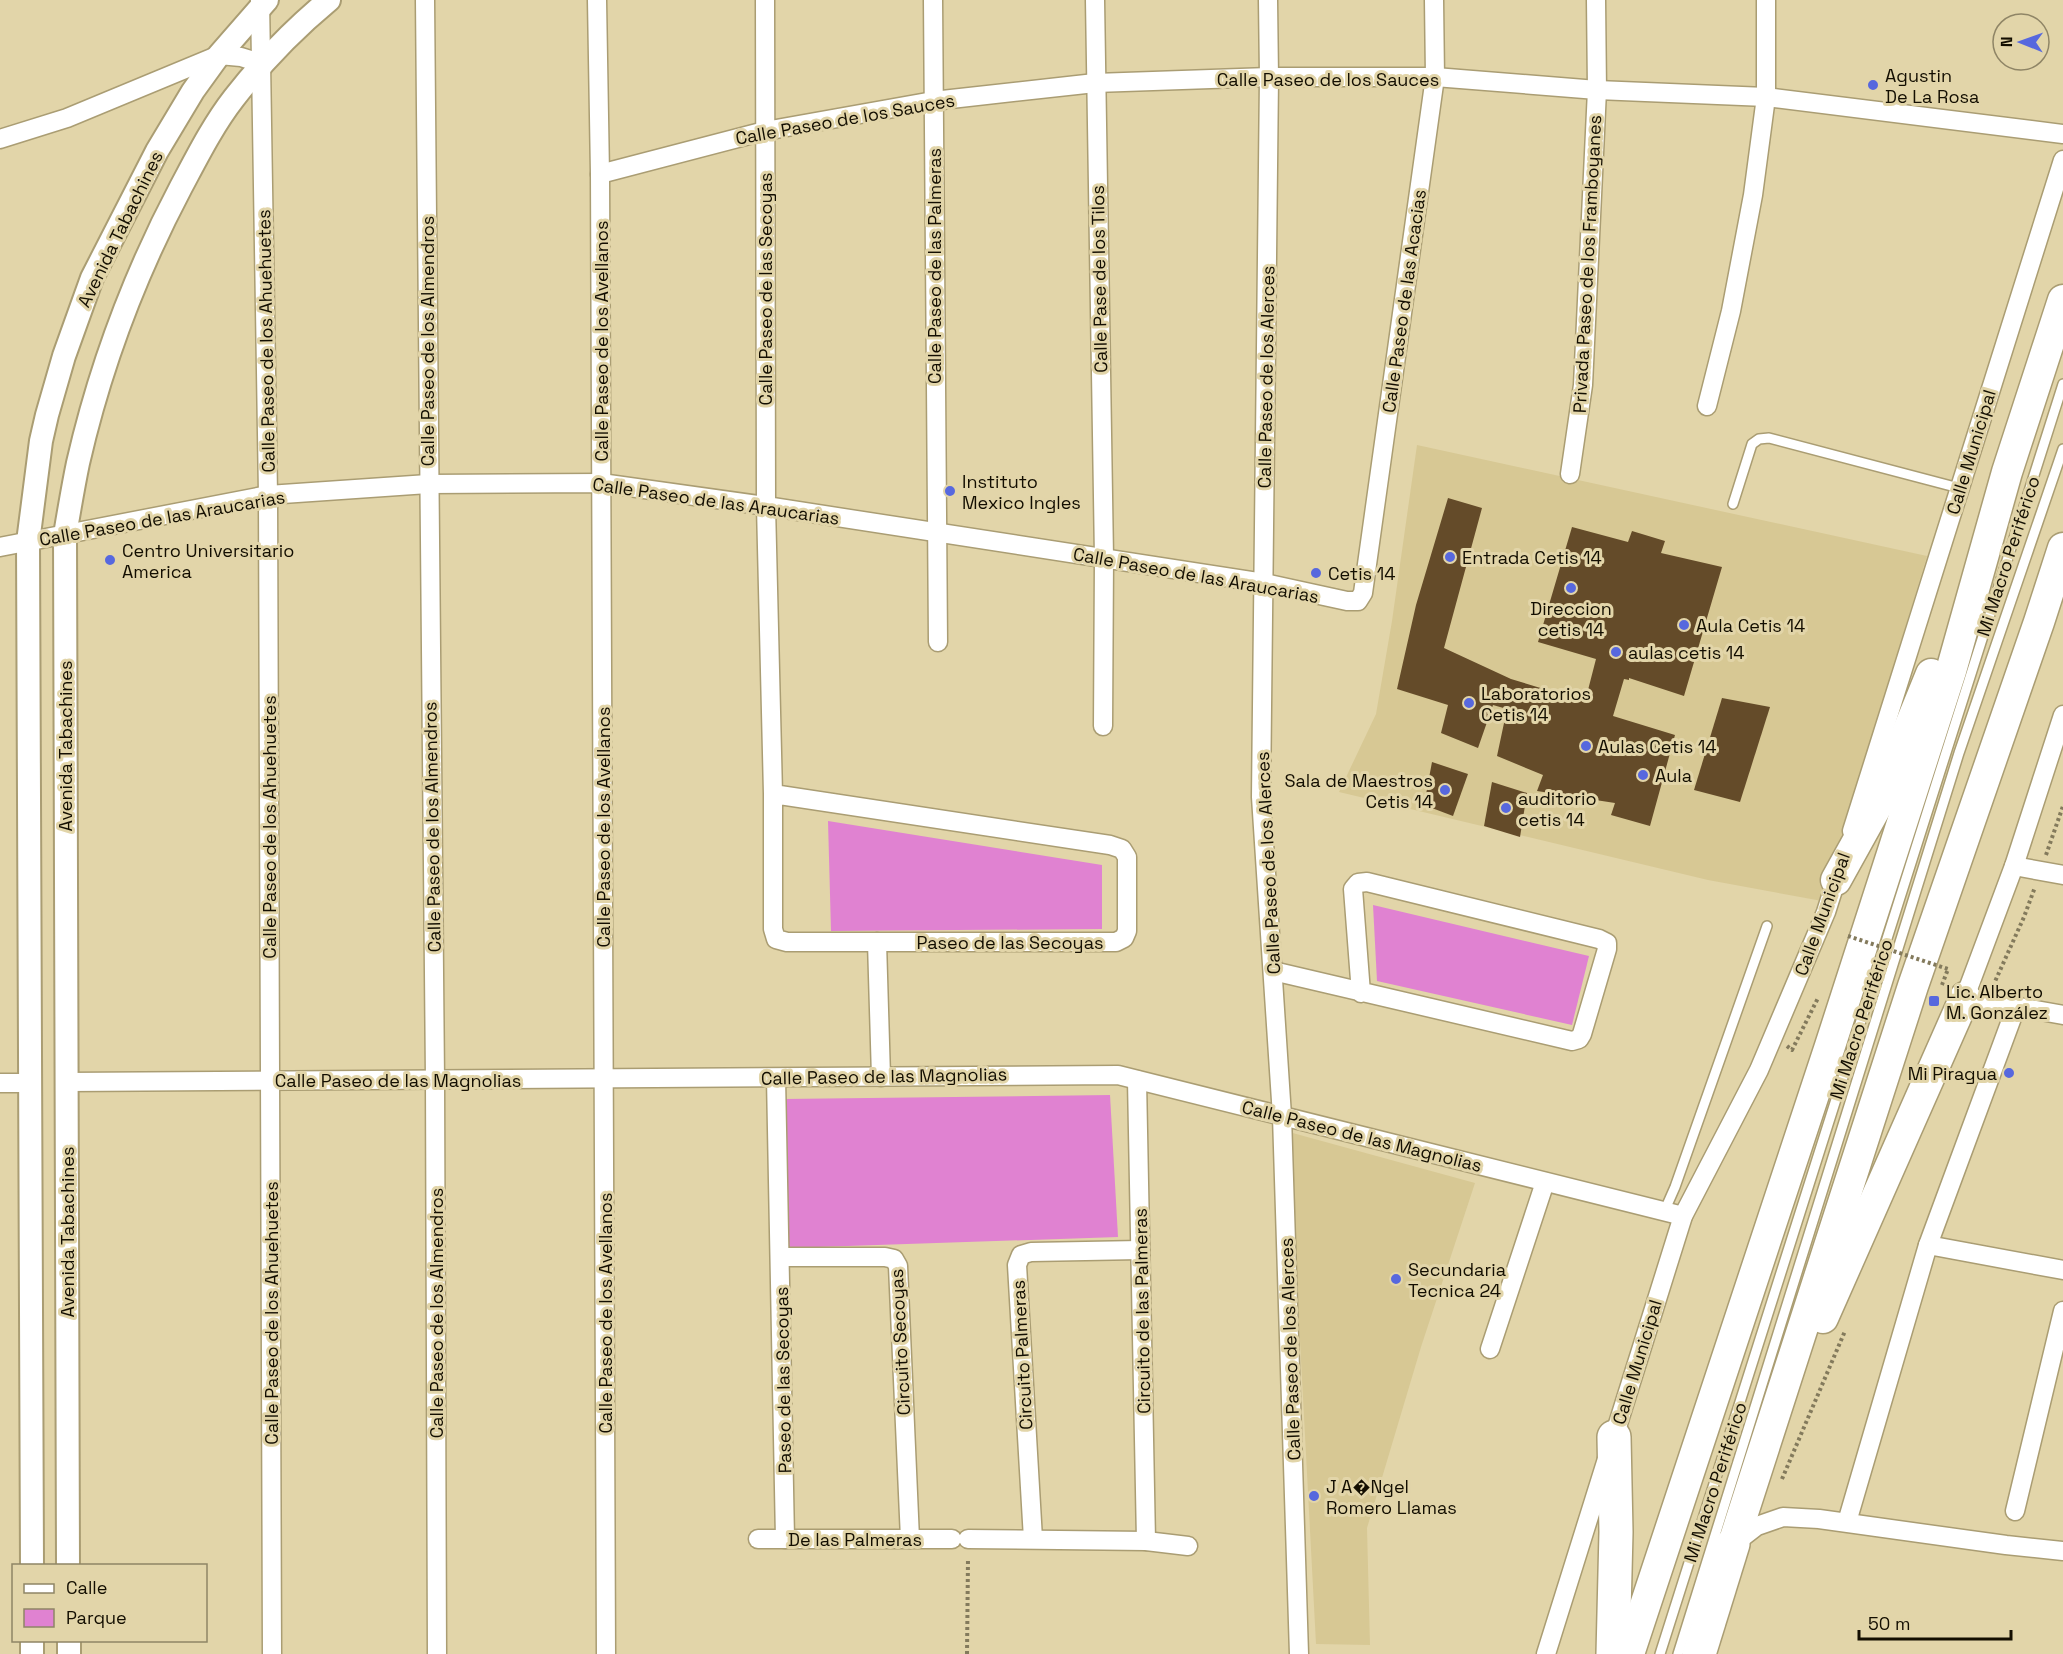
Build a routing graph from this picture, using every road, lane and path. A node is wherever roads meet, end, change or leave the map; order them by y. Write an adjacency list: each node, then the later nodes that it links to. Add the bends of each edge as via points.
1 (328, 0): 13 (street, Avenida Tabachines)
2 (425, 0): 32 (street, Calle Paseo de los Almendros)
3 (597, 0): 24 (street, Calle Paseo de los Avellanos)
4 (765, 0): 20 (street, Calle Paseo de las Secoyas)
5 (933, 0): 19 (street, Calle Paseo de las Palmeras)
6 (1095, 0): 16 (street, Calle Pase de los Tilos)
7 (1268, 0): 14 (street, Calle Paseo de los Alerces)
8 (1434, 0): 15 (street, Calle Paseo de las Acacias)
9 (1596, 0): 17 (street, Privada Paseo de los Framboyanes)
10 (1766, 0): 18 (street)
11 (262, 2): 12 (street, Avenida Tabachines); 13 (street, Calle Paseo de los Ahuehuetes)
12 (219, 55): 13 (street); 22 (street, via 68,118); 39 (street, Avenida Tabachines, via 157,151 92,278 53,392 41,441)
13 (263, 64): 34 (street, Calle Paseo de los Ahuehuetes); 38 (street, Avenida Tabachines, via 203,146 156,234 122,315 93,404)
14 (1269, 77): 15 (street, Calle Paseo de los Sauces); 16 (street, Calle Paseo de los Sauces); 43 (street, Calle Paseo de los Alerces)
15 (1435, 77): 17 (street, Calle Paseo de los Sauces); 44 (street, Calle Paseo de las Acacias, via 1363,593)
16 (1095, 83): 19 (street, Calle Paseo de los Sauces); 42 (street, Calle Pase de los Tilos)
17 (1597, 90): 18 (street, Calle Paseo de los Sauces); 30 (street, Privada Paseo de los Framboyanes, via 1583,384)
18 (1766, 97): 21 (street, Calle Paseo de los Sauces); 27 (street, via 1733,300)
19 (933, 101): 20 (street, Calle Paseo de los Sauces); 37 (street, Calle Paseo de las Palmeras)
20 (765, 131): 24 (street, Calle Paseo de los Sauces); 36 (street, Calle Paseo de las Secoyas)
21 (2063, 134)
22 (0, 139)
23 (2063, 160): 33 (street, Calle Municipal)
24 (600, 174): 31 (street, Calle Paseo de los Avellanos)
25 (2063, 300): 29 (highway)
26 (2063, 384): 105 (lane, Mi Macro Periférico)
27 (1707, 406)
28 (2063, 449): 106 (lane, Mi Macro Periférico, via 1959,753)
29 (2007, 472): 52 (highway, via 1970,579 1877,806); 104 (highway, via 1951,671)
30 (1570, 474)
31 (601, 483): 32 (street, Calle Paseo de las Araucarias); 36 (street, Calle Paseo de las Araucarias); 65 (street, Calle Paseo de los Avellanos)
32 (428, 484): 34 (street, Calle Paseo de las Araucarias); 66 (street, Calle Paseo de los Almendros)
33 (1959, 488): 35 (lane, via 1769,438 1752,444); 52 (street, Calle Municipal)
34 (268, 495): 38 (street, Calle Paseo de las Araucarias); 68 (street, Calle Paseo de los Ahuehuetes)
35 (1733, 504)
36 (766, 506): 37 (street, Calle Paseo de las Araucarias); 49 (street, Paseo de las Secoyas)
37 (937, 532): 42 (street, Calle Paseo de las Araucarias); 45 (street, Calle Paseo de las Palmeras)
38 (65, 535): 39 (street, Calle Paseo de las Araucarias); 69 (street, Avenida Tabachines)
39 (28, 542): 40 (street, Calle Paseo de las Araucarias); 71 (street, Avenida Tabachines)
40 (0, 547)
41 (2063, 548): 82 (highway, via 1913,986)
42 (1104, 558): 43 (street, Calle Paseo de las Araucarias); 47 (street, Calle Pase de los Tilos)
43 (1264, 583): 44 (street, Calle Paseo de las Araucarias); 56 (street, Calle Paseo de los Alerces, via 1261,797)
44 (1358, 601)
45 (938, 642)
46 (2063, 715): 48 (street)
47 (1103, 726)
48 (2056, 758): 50 (street)
49 (773, 794): 55 (street, Paseo de las Secoyas, via 772,929 776,939); 55 (street, Paseo de las Secoyas, via 1110,845 1122,849 1127,857 1127,931 1116,942)
50 (2014, 866): 51 (street); 57 (street)
51 (2063, 875)
52 (1836, 880): 62 (street, Calle Municipal)
53 (1767, 926): 74 (lane)
54 (1848, 936): 57 (path, bridge, via 1948,969)
55 (877, 942): 63 (street)
56 (1273, 971): 58 (street); 72 (street, Calle Paseo de los Alerces)
57 (1954, 991): 60 (street); 82 (highway, via 1819,1326)
58 (1361, 993): 58 (street, via 1572,1041 1581,1034 1606,943 1367,882 1358,883 1353,889)
59 (1818, 996): 62 (path, via 1792,1050)
60 (2016, 1007): 61 (street); 76 (street)
61 (2063, 1016)
62 (1773, 1038): 75 (street, Calle Municipal)
63 (881, 1077): 64 (street, Calle Paseo de las Magnolias); 67 (street, Calle Paseo de las Magnolias, via 1099,1074)
64 (776, 1078): 65 (street, Calle Paseo de las Magnolias); 78 (street, Paseo de las Secoyas)
65 (604, 1079): 66 (street, Calle Paseo de las Magnolias); 99 (street, Calle Paseo de los Avellanos)
66 (435, 1080): 68 (street, Calle Paseo de las Magnolias); 98 (street, Calle Paseo de los Almendros)
67 (1137, 1080): 72 (street, Calle Paseo de las Magnolias); 77 (street, Circuito de las Palmeras)
68 (270, 1081): 69 (street, Calle Paseo de las Magnolias); 97 (street, Calle Paseo de los Ahuehuetes)
69 (67, 1082): 96 (street, Avenida Tabachines)
70 (0, 1083): 71 (street)
71 (29, 1083): 95 (street, Avenida Tabachines)
72 (1282, 1116): 73 (street, Calle Paseo de las Magnolias); 101 (street, Calle Paseo de los Alerces)
73 (1545, 1182): 74 (street, Calle Paseo de las Magnolias); 81 (street)
74 (1664, 1212): 75 (street, Calle Paseo de las Magnolias)
75 (1683, 1216): 83 (street, Calle Municipal)
76 (1928, 1245): 79 (street); 85 (street)
77 (1140, 1250): 90 (street, Circuito Palmeras, via 1031,1252 1021,1255 1017,1265); 91 (street, Circuito de las Palmeras)
78 (781, 1257): 87 (street, Paseo de las Secoyas); 88 (street, Circuito Secoyas, via 885,1257 894,1259 898,1266)
79 (2063, 1270)
80 (2063, 1311): 84 (street)
81 (1490, 1349)
82 (1790, 1367): 92 (highway)
83 (1614, 1437): 102 (street, Calle Municipal); 103 (highway)
84 (2015, 1511)
85 (1848, 1522): 92 (street, via 1783,1517 1757,1526); 94 (street)
86 (758, 1539): 87 (street, De las Palmeras)
87 (785, 1539): 88 (street, De las Palmeras)
88 (910, 1539): 89 (street, De las Palmeras)
89 (960, 1539): 90 (street, De las Palmeras); 100 (path)
90 (1033, 1539): 91 (street, De las Palmeras)
91 (1146, 1541): 93 (street, De las Palmeras)
92 (1733, 1544): 107 (highway)
93 (1188, 1546)
94 (2063, 1551)
95 (32, 1564)
96 (68, 1564)
97 (272, 1654)
98 (437, 1654)
99 (606, 1654)
100 (967, 1654)
101 (1299, 1654)
102 (1546, 1654)
103 (1613, 1654)
104 (1629, 1654)
105 (1660, 1654)
106 (1678, 1654)
107 (1699, 1654)

